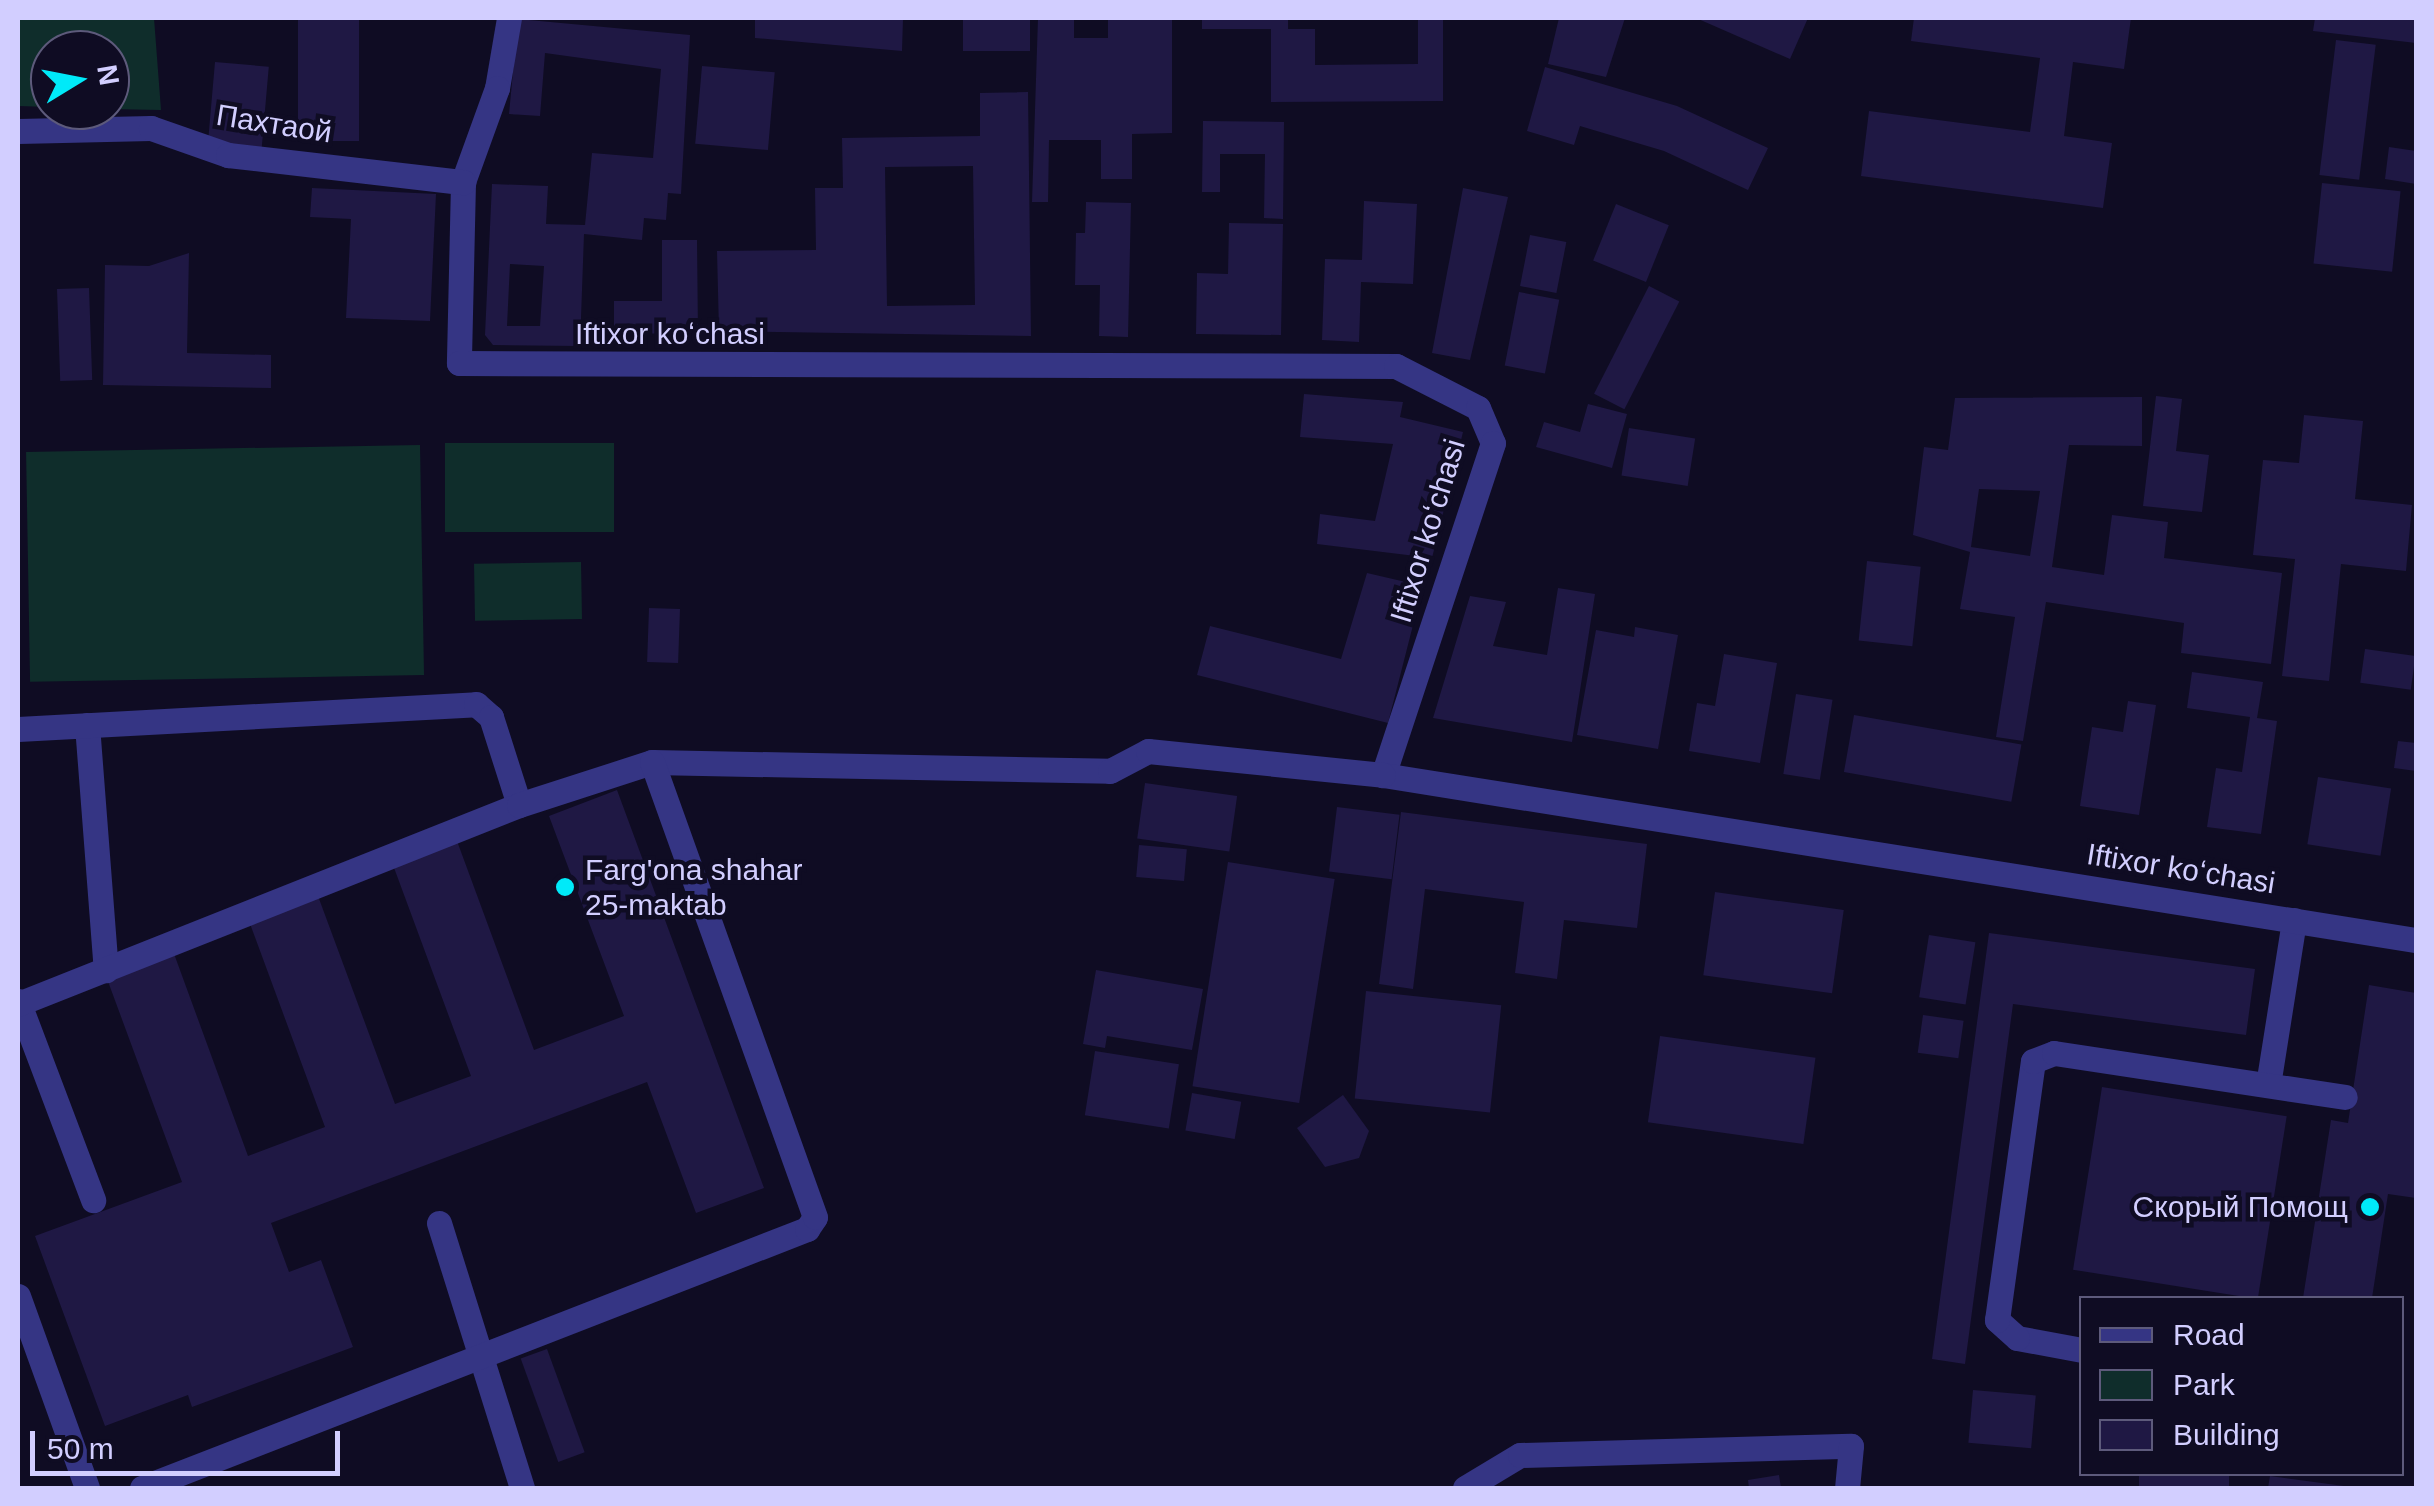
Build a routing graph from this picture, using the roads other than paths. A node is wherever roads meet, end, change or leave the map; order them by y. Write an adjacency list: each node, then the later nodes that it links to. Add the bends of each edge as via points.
1 (508, 18): 3 (street, via 497,88)
2 (18, 131): 3 (street, Пахтаой, via 151,128 228,155)
3 (463, 182): 7 (street, Iftixor koʻchasi, via 454,338 459,363 476,367 1337,362 1396,366 1451,388 1478,408 1493,443)
4 (87, 725): 5 (street); 8 (street, via 476,704 492,717); 11 (street)
5 (18, 729)
6 (652, 762): 7 (street, via 1110,771 1148,751); 8 (street); 19 (street, via 815,1217 807,1229)
7 (1383, 775): 9 (street, Iftixor koʻchasi)
8 (520, 805): 11 (street)
9 (2294, 920): 10 (street, Iftixor koʻchasi); 13 (street)
10 (2416, 940)
11 (106, 970): 12 (street)
12 (18, 1003): 15 (street)
13 (2268, 1086): 14 (street); 18 (street, via 2054,1053 2033,1061 1997,1320 2018,1338)
14 (2345, 1097)
15 (93, 1200)
16 (439, 1223): 19 (street)
17 (18, 1296): 20 (street)
18 (2079, 1349)
19 (482, 1359): 21 (street); 22 (street)
20 (86, 1488)
21 (142, 1488)
22 (522, 1488)
23 (1465, 1488): 24 (street, via 1520,1455 1851,1446)
24 (1847, 1488)

